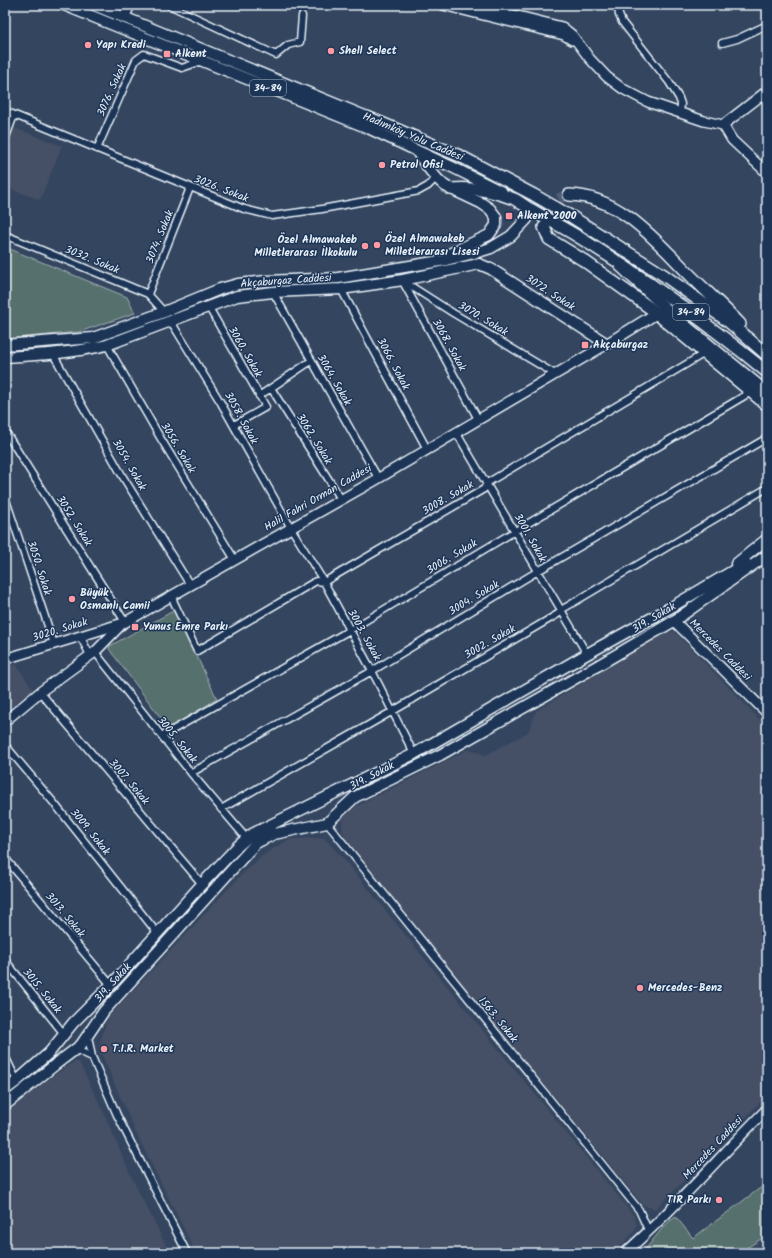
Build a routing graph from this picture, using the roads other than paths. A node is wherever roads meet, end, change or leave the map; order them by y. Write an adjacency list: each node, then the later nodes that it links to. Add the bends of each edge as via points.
1 (64, 5): 8 (main road, Hadımköy Yolu Caddesi / 34-84)
2 (94, 5): 9 (main road, Hadımköy Yolu Caddesi / 34-84)
3 (130, 5): 11 (street)
4 (169, 5): 10 (street, via 276,55 288,45 300,42)
5 (443, 5): 13 (street, via 564,35)
6 (473, 5): 13 (street, via 562,27)
7 (618, 5): 18 (street, via 622,22 679,98)
8 (80, 11): 9 (main road); 11 (main road, Hadımköy Yolu Caddesi / 34-84)
9 (114, 13): 11 (main road, Hadımköy Yolu Caddesi / 34-84)
10 (302, 16)
11 (122, 23): 15 (main road, Hadımköy Yolu Caddesi / 34-84); 20 (main road, Hadımköy Yolu Caddesi / 34-84)
12 (767, 26): 14 (street)
13 (577, 43): 18 (street, via 606,77 623,89)
14 (722, 43)
15 (202, 61): 23 (street, 3076. Sokak, via 182,68 144,54 136,60); 24 (main road, Hadımköy Yolu Caddesi / 34-84)
16 (767, 91): 21 (street)
17 (5, 111): 19 (street, 3026. Sokak)
18 (680, 113): 21 (street)
19 (14, 115): 22 (street); 23 (street, 3026. Sokak)
20 (367, 117): 48 (highway, Hadımköy Yolu Caddesi / 34-84, via 460,156 572,217 665,276 729,322)
21 (723, 125): 25 (street, via 732,140)
22 (5, 140)
23 (97, 149): 27 (street, 3026. Sokak)
24 (415, 149): 26 (main road); 30 (main road, Hadımköy Yolu Caddesi / 34-84)
25 (767, 173)
26 (436, 178): 27 (street, 3026. Sokak, via 419,191 272,216 244,210); 28 (main road)
27 (190, 188): 41 (street, 3074. Sokak)
28 (452, 189): 30 (highway, via 484,190); 35 (main road, via 490,209 496,218 496,225 489,235 478,241)
29 (569, 194): 48 (highway, via 598,200 642,227 734,318)
30 (514, 199): 32 (highway, 34-84)
31 (527, 219): 35 (main road, via 511,236 491,248)
32 (546, 223): 34 (highway, 34-84); 43 (highway, via 549,239)
33 (5, 235): 41 (street, 3032. Sokak)
34 (611, 257): 53 (highway, 34-84, via 714,329); 57 (main road, via 673,316)
35 (419, 264): 37 (main road, Akçaburgaz Caddesi)
36 (479, 264): 38 (main road, Akçaburgaz Caddesi); 45 (main road, 3072. Sokak, via 491,269)
37 (338, 278): 39 (main road); 44 (main road, Akçaburgaz Caddesi, via 238,284 220,289)
38 (402, 280): 39 (main road, Akçaburgaz Caddesi); 54 (street, 3070. Sokak); 60 (street, 3068. Sokak)
39 (341, 289): 40 (main road, Akçaburgaz Caddesi); 65 (street, 3066. Sokak)
40 (273, 292): 42 (main road, Akçaburgaz Caddesi, via 237,296); 52 (street, 3064. Sokak)
41 (148, 294): 44 (street, 3032. Sokak)
42 (208, 306): 44 (main road, Akçaburgaz Caddesi); 58 (street, 3060. Sokak)
43 (657, 313): 45 (main road, Halil Fahri Orman Caddesi); 49 (highway)
44 (167, 316): 46 (main road, Akçaburgaz Caddesi, via 93,338); 47 (main road, Akçaburgaz Caddesi); 61 (street, 3058. Sokak)
45 (608, 344): 54 (street, Halil Fahri Orman Caddesi)
46 (5, 345)
47 (107, 345): 50 (main road, Akçaburgaz Caddesi); 76 (street, 3056. Sokak)
48 (764, 352)
49 (705, 353): 56 (highway); 67 (street, 3008. Sokak)
50 (53, 354): 51 (main road, Akçaburgaz Caddesi); 82 (street, 3054. Sokak, via 123,477)
51 (5, 357)
52 (311, 361): 55 (street); 66 (street, 3064. Sokak)
53 (767, 372)
54 (554, 374): 60 (street, Halil Fahri Orman Caddesi)
55 (270, 388): 58 (street); 70 (street, 3062. Sokak)
56 (751, 392): 59 (highway); 72 (street, 3006. Sokak)
57 (767, 392)
58 (259, 396): 61 (street, 3060. Sokak, via 266,407)
59 (767, 405)
60 (478, 419): 63 (street, Halil Fahri Orman Caddesi)
61 (234, 425): 71 (street, 3058. Sokak)
62 (5, 432): 86 (street, 3052. Sokak)
63 (456, 432): 65 (street, Halil Fahri Orman Caddesi); 67 (street, 3001. Sokak)
64 (767, 438): 78 (street, 3004. Sokak)
65 (427, 449): 66 (street, Halil Fahri Orman Caddesi)
66 (378, 478): 70 (street, Halil Fahri Orman Caddesi)
67 (487, 483): 72 (street, 3001. Sokak); 80 (street, 3008. Sokak, via 484,489)
68 (767, 488): 84 (street, 3002. Sokak)
69 (5, 497): 89 (street, 3050. Sokak)
70 (341, 500): 71 (street, Halil Fahri Orman Caddesi)
71 (291, 528): 76 (street, Halil Fahri Orman Caddesi); 80 (street, 3003. Sokak)
72 (515, 531): 78 (street, 3001. Sokak); 87 (street, 3006. Sokak)
73 (767, 539): 79 (main road)
74 (767, 549): 79 (main road, 319. Sokak)
75 (767, 555): 81 (main road, 319. Sokak)
76 (234, 560): 82 (street, Halil Fahri Orman Caddesi)
77 (767, 563): 81 (main road)
78 (538, 571): 84 (street, 3001. Sokak); 93 (street, 3004. Sokak)
79 (715, 581): 91 (main road, 319. Sokak)
80 (324, 582): 83 (street, 3008. Sokak, via 316,581 197,651); 87 (street, 3003. Sokak)
81 (731, 582): 85 (main road, 319. Sokak)
82 (190, 585): 83 (street, Halil Fahri Orman Caddesi)
83 (170, 596): 86 (street, Halil Fahri Orman Caddesi)
84 (561, 610): 91 (street, 3001. Sokak); 95 (street, 3002. Sokak)
85 (674, 621): 96 (street, Mercedes Caddesi); 105 (main road, 319. Sokak, via 440,755 355,797)
86 (123, 623): 88 (street, 3020. Sokak); 90 (street, Halil Fahri Orman Caddesi)
87 (350, 630): 93 (street, 3003. Sokak); 98 (street, 3006. Sokak)
88 (80, 636): 89 (street, 3020. Sokak); 90 (street, 3005. Sokak)
89 (54, 644): 92 (street, 3020. Sokak)
90 (92, 653): 94 (street, Halil Fahri Orman Caddesi); 98 (street, 3005. Sokak)
91 (587, 654): 100 (main road, 319. Sokak)
92 (5, 659)
93 (372, 671): 95 (street, 3003. Sokak); 101 (street, 3004. Sokak)
94 (40, 692): 97 (street, Halil Fahri Orman Caddesi); 109 (street, 3007. Sokak)
95 (393, 711): 100 (street, 3003. Sokak); 104 (street, 3002. Sokak)
96 (767, 714)
97 (5, 721)
98 (162, 736): 101 (street, 3005. Sokak)
99 (5, 745): 110 (street, 3009. Sokak)
100 (414, 754): 102 (main road, 319. Sokak)
101 (191, 773): 104 (street, 3005. Sokak)
102 (325, 798): 103 (main road, 319. Sokak); 105 (main road, via 335,806)
103 (312, 804): 106 (main road, via 310,818 314,822); 107 (main road, 319. Sokak, via 252,834)
104 (221, 809): 107 (street, 3005. Sokak)
105 (336, 814): 106 (main road, 319. Sokak)
106 (324, 824): 115 (main road, 319. Sokak, via 274,834 256,843 104,1011); 123 (street, 1563. Sokak, via 639,1210)
107 (247, 839): 109 (main road, 319. Sokak)
108 (5, 858): 112 (street, 3013. Sokak)
109 (202, 884): 110 (main road, 319. Sokak)
110 (158, 934): 112 (main road, 319. Sokak)
111 (5, 960): 114 (street, 3015. Sokak)
112 (110, 985): 113 (main road, 319. Sokak)
113 (73, 1023): 114 (main road, 319. Sokak); 115 (main road, via 82,1025)
114 (64, 1034): 116 (main road, via 68,1045); 119 (main road, 319. Sokak, via 49,1052)
115 (88, 1036): 116 (main road, 319. Sokak); 118 (street)
116 (77, 1050): 118 (street); 121 (main road, 319. Sokak)
117 (5, 1056): 119 (street)
118 (92, 1057): 124 (street, via 117,1114)
119 (17, 1081): 120 (main road, 319. Sokak)
120 (5, 1090)
121 (5, 1105)
122 (767, 1110): 123 (street, Mercedes Caddesi)
123 (649, 1232): 125 (street, Mercedes Caddesi)
124 (187, 1253)
125 (625, 1253)

